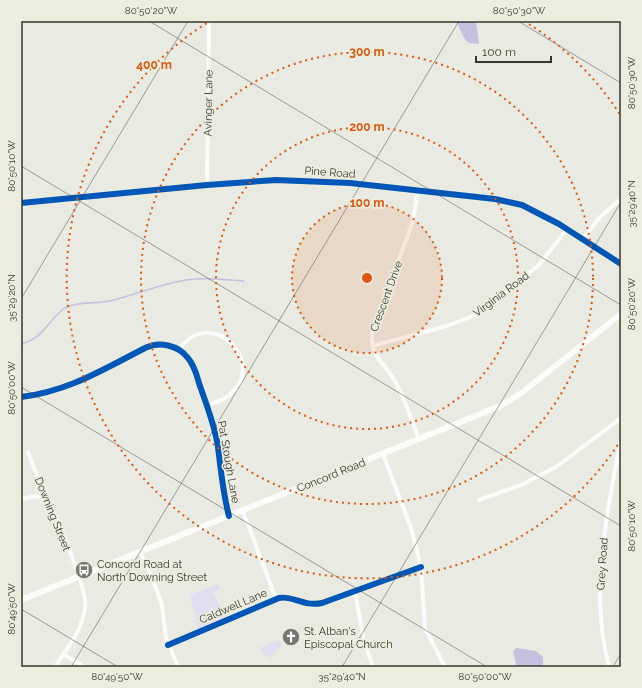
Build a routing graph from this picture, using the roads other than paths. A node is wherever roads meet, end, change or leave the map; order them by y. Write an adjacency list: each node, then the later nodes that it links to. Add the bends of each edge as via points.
1 (209, 21): 2 (street, Avinger Lane)
2 (206, 185): 3 (street, Pine Road, via 293,179); 5 (street, Pine Road)
3 (418, 190): 6 (street, Pine Road, via 508,201 530,208); 10 (street, Crescent Drive, via 408,238 371,334)
4 (621, 199): 7 (street, via 600,217)
5 (21, 203)
6 (567, 229): 7 (street, Pine Road); 10 (street, Virginia Road, via 539,265 473,316 447,326)
7 (583, 239): 8 (street, Pine Road)
8 (621, 264)
9 (621, 314): 15 (main road, Concord Road, via 509,401)
10 (372, 346): 15 (street, Crescent Drive, via 377,359 398,385)
11 (179, 350): 12 (street, via 166,345 151,346 80,382); 13 (street, Pat Stough Lane, via 192,364); 13 (street, via 197,335 209,333 227,339 238,349 242,362 239,384 225,398)
12 (21, 397)
13 (207, 405): 23 (street, Pat Stough Lane, via 218,446)
14 (621, 418): 21 (street, via 556,467 521,485)
15 (419, 440): 18 (main road, Concord Road)
16 (621, 442): 37 (street, Grey Road, via 601,562 601,620)
17 (28, 452): 19 (street, Downing Street)
18 (383, 454): 22 (main road, Concord Road); 25 (street, via 411,528)
19 (45, 497): 20 (street); 26 (street, Downing Street, via 49,501)
20 (21, 499)
21 (479, 500)
22 (243, 511): 23 (main road, Concord Road); 28 (street)
23 (229, 516): 24 (main road, Concord Road)
24 (140, 552): 26 (main road, Concord Road); 30 (street, via 162,605)
25 (421, 567): 27 (street, Caldwell Lane); 36 (street, via 425,628)
26 (79, 577): 29 (main road, Concord Road); 31 (street, Downing Street, via 85,601 83,618)
27 (356, 592): 28 (street, Caldwell Lane, via 317,604 306,604 284,597); 35 (street, via 364,640)
28 (276, 599): 30 (street, Caldwell Lane)
29 (21, 600)
30 (168, 645): 34 (street)
31 (63, 654): 32 (street, Downing Street); 33 (street)
32 (54, 667)
33 (84, 667)
34 (178, 667)
35 (373, 667)
36 (445, 667)
37 (609, 667)

